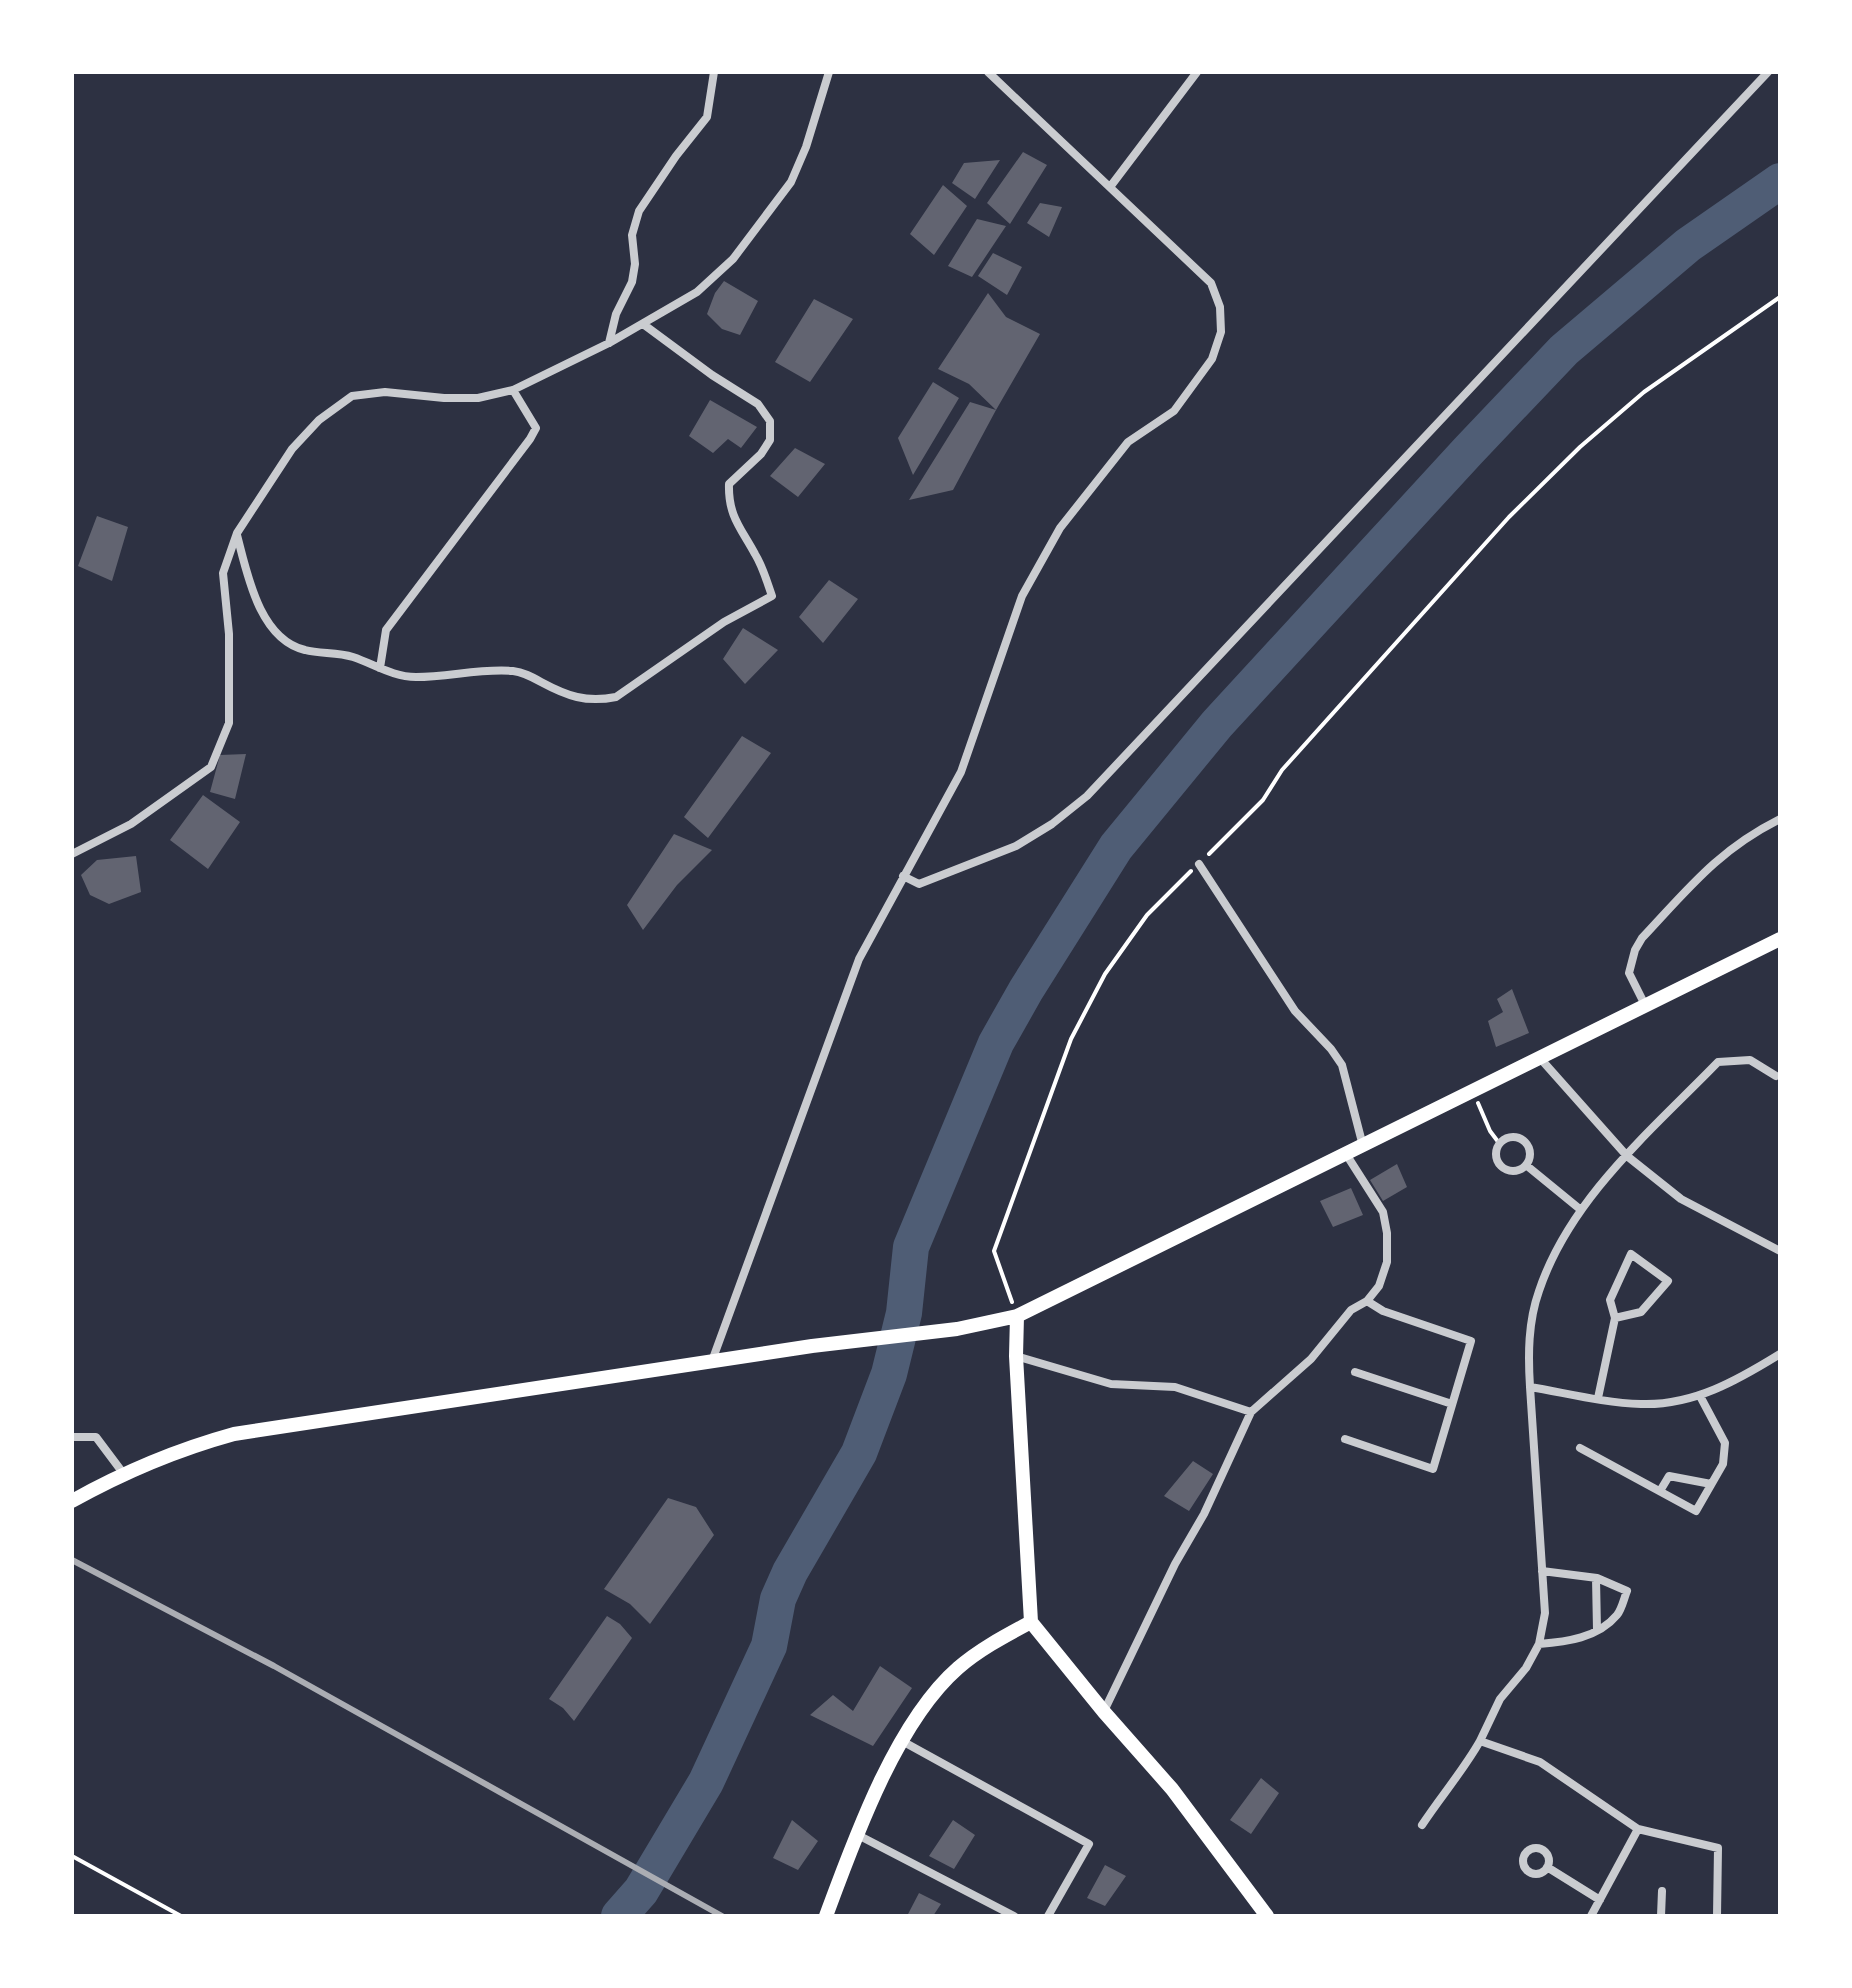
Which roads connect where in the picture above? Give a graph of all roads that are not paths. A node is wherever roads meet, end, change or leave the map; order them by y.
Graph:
1 (714, 72) edge
2 (829, 72) edge
3 (988, 72) edge
4 (1197, 72) edge
5 (1768, 72) edge
6 (1110, 187) junction
7 (643, 324) junction
8 (609, 343) junction
9 (513, 390) junction
10 (237, 533) junction
11 (380, 668) junction
12 (1780, 819) edge
13 (72, 854) edge
14 (1199, 864) road end
15 (903, 876) junction
16 (1780, 939) edge
17 (1645, 1005) junction
18 (1539, 1057) junction
19 (1776, 1076) dead end
20 (1363, 1146) junction
21 (1346, 1154) junction
22 (1627, 1156) junction
23 (1526, 1165) junction
24 (1581, 1210) junction
25 (1780, 1251) edge
26 (1367, 1301) junction
27 (1017, 1316) junction
28 (1615, 1318) junction
29 (1780, 1354) edge
30 (1016, 1356) junction
31 (712, 1361) junction
32 (1355, 1372) dead end
33 (1530, 1387) junction
34 (1700, 1396) junction
35 (1598, 1398) junction
36 (1452, 1404) junction
37 (1251, 1412) junction
38 (72, 1437) edge
39 (1345, 1439) dead end
40 (1580, 1448) dead end
41 (123, 1473) junction
42 (1711, 1484) junction
43 (1660, 1491) junction
44 (72, 1501) edge
45 (1542, 1571) junction
46 (1596, 1578) junction
47 (1031, 1622) junction
48 (1597, 1630) junction
49 (1539, 1644) junction
50 (1104, 1712) junction
51 (902, 1741) junction
52 (1480, 1741) junction
53 (1422, 1825) dead end
54 (1638, 1829) junction
55 (856, 1834) junction
56 (1547, 1867) dead end
57 (1662, 1891) dead end
58 (1600, 1900) junction
59 (826, 1916) edge
60 (1014, 1916) edge
61 (1048, 1916) edge
62 (1267, 1916) edge
63 (1591, 1916) edge
64 (1661, 1916) edge
65 (1717, 1916) edge

1 - 8 street
2 - 7 street
3 - 6 street
4 - 6 street
5 - 15 street
6 - 15 street
7 - 8 street
7 - 11 street
8 - 9 street
9 - 10 street
9 - 11 street
10 - 11 street
10 - 13 street
12 - 17 street
14 - 20 street
15 - 31 street
16 - 17 main road
17 - 18 main road
18 - 20 main road
18 - 22 street
19 - 22 street
20 - 21 main road
21 - 26 street
21 - 27 main road
22 - 24 street
22 - 25 street
23 - 23 street
23 - 24 street
24 - 33 street
26 - 36 street
26 - 37 street
27 - 30 main road
27 - 31 main road
28 - 28 street
28 - 35 street
29 - 34 street
30 - 37 street
30 - 47 main road
31 - 41 main road
32 - 36 street
33 - 35 street
33 - 45 street
34 - 35 street
34 - 42 street
36 - 39 street
37 - 50 street
38 - 41 street
40 - 43 street
41 - 44 main road
42 - 43 street
42 - 43 street
45 - 46 street
45 - 49 street
46 - 48 street
46 - 48 street
47 - 50 main road
47 - 51 main road
48 - 49 street
49 - 52 street
50 - 62 main road
51 - 55 main road
51 - 61 street
52 - 53 street
52 - 54 street
54 - 58 street
54 - 65 street
55 - 59 main road
55 - 60 street
56 - 58 street
57 - 64 street
58 - 63 street

